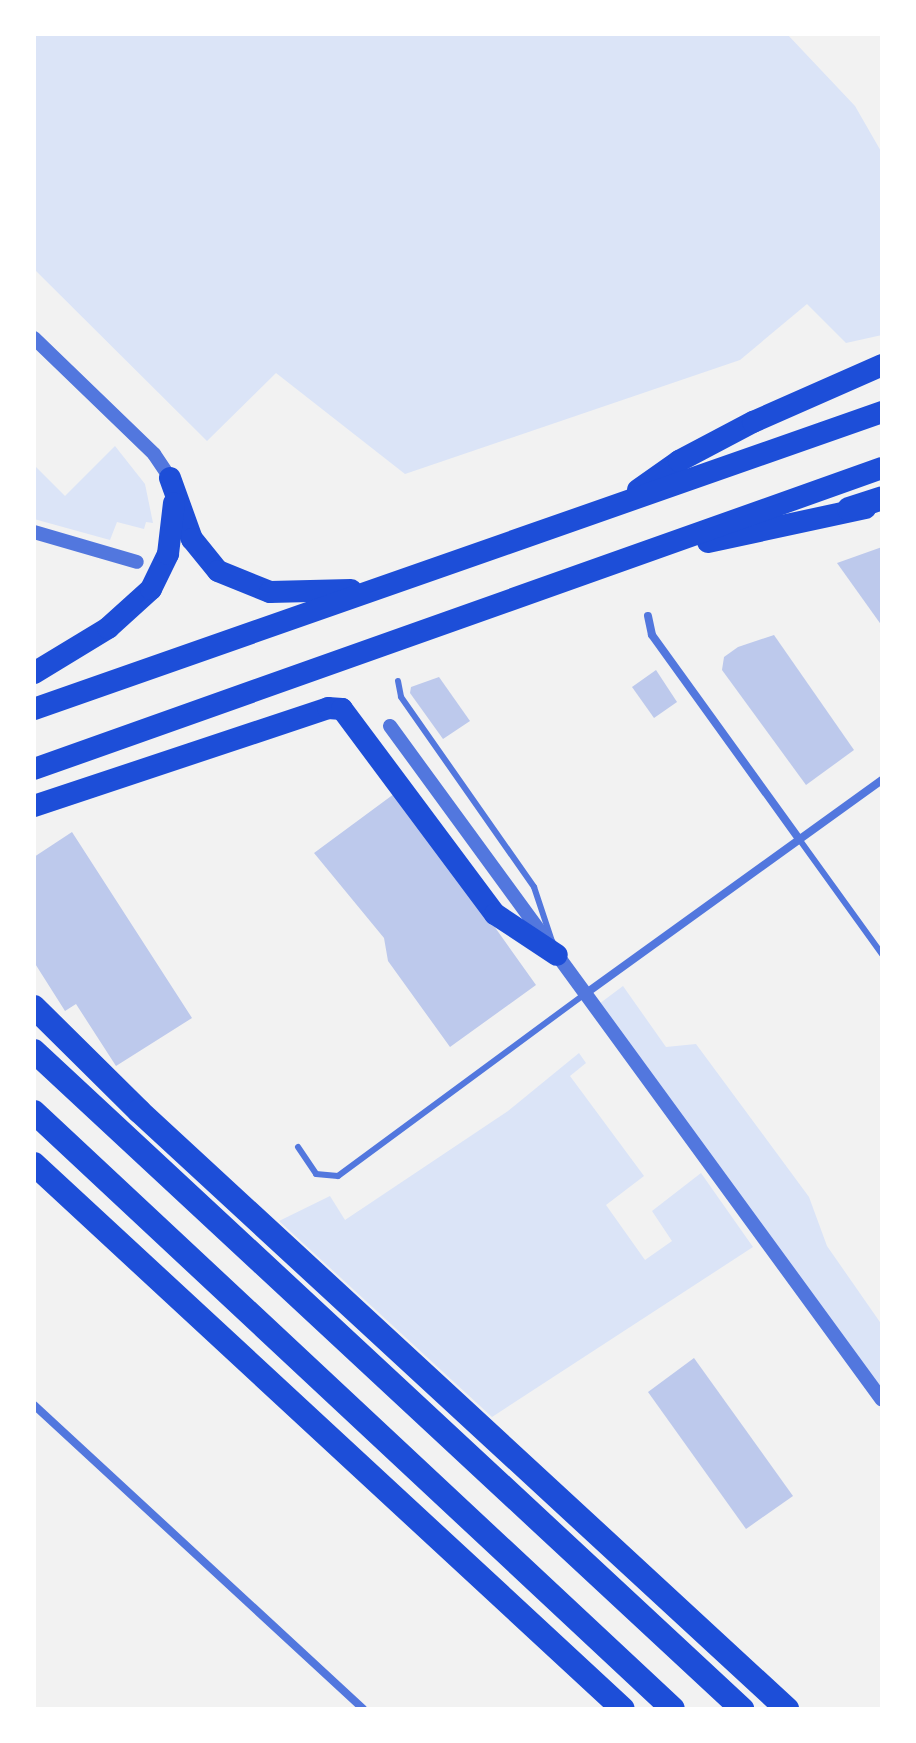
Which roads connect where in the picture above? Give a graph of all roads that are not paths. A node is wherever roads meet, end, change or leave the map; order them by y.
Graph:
1 (34, 338) edge
2 (882, 365) edge
3 (882, 412) edge
4 (882, 468) edge
5 (170, 478) junction
6 (882, 498) edge
7 (616, 506) junction
8 (882, 507) edge
9 (849, 509) junction
10 (34, 532) edge
11 (640, 555) junction
12 (137, 562) dead end
13 (372, 589) junction
14 (648, 616) dead end
15 (34, 673) edge
16 (398, 681) dead end
17 (34, 709) edge
18 (390, 726) dead end
19 (34, 769) edge
20 (882, 780) edge
21 (34, 806) edge
22 (799, 839) junction
23 (882, 954) edge
24 (557, 955) junction
25 (585, 994) junction
26 (34, 1007) edge
27 (34, 1051) edge
28 (34, 1112) edge
29 (298, 1147) dead end
30 (34, 1164) edge
31 (882, 1400) edge
32 (34, 1405) edge
33 (363, 1709) edge
34 (623, 1709) edge
35 (673, 1709) edge
36 (742, 1709) edge
37 (787, 1709) edge

1 - 5 street
2 - 7 highway
3 - 7 highway
4 - 11 highway
5 - 13 highway
5 - 15 highway
6 - 9 highway
7 - 13 highway
8 - 9 highway
9 - 11 highway
10 - 12 street
11 - 19 highway
13 - 17 highway
14 - 22 street
16 - 24 lane
18 - 24 street
20 - 22 street
21 - 24 highway
22 - 23 lane
22 - 25 street
24 - 25 street
25 - 29 lane
25 - 31 street
26 - 37 highway
27 - 36 highway
28 - 35 highway
30 - 34 highway
32 - 33 street

